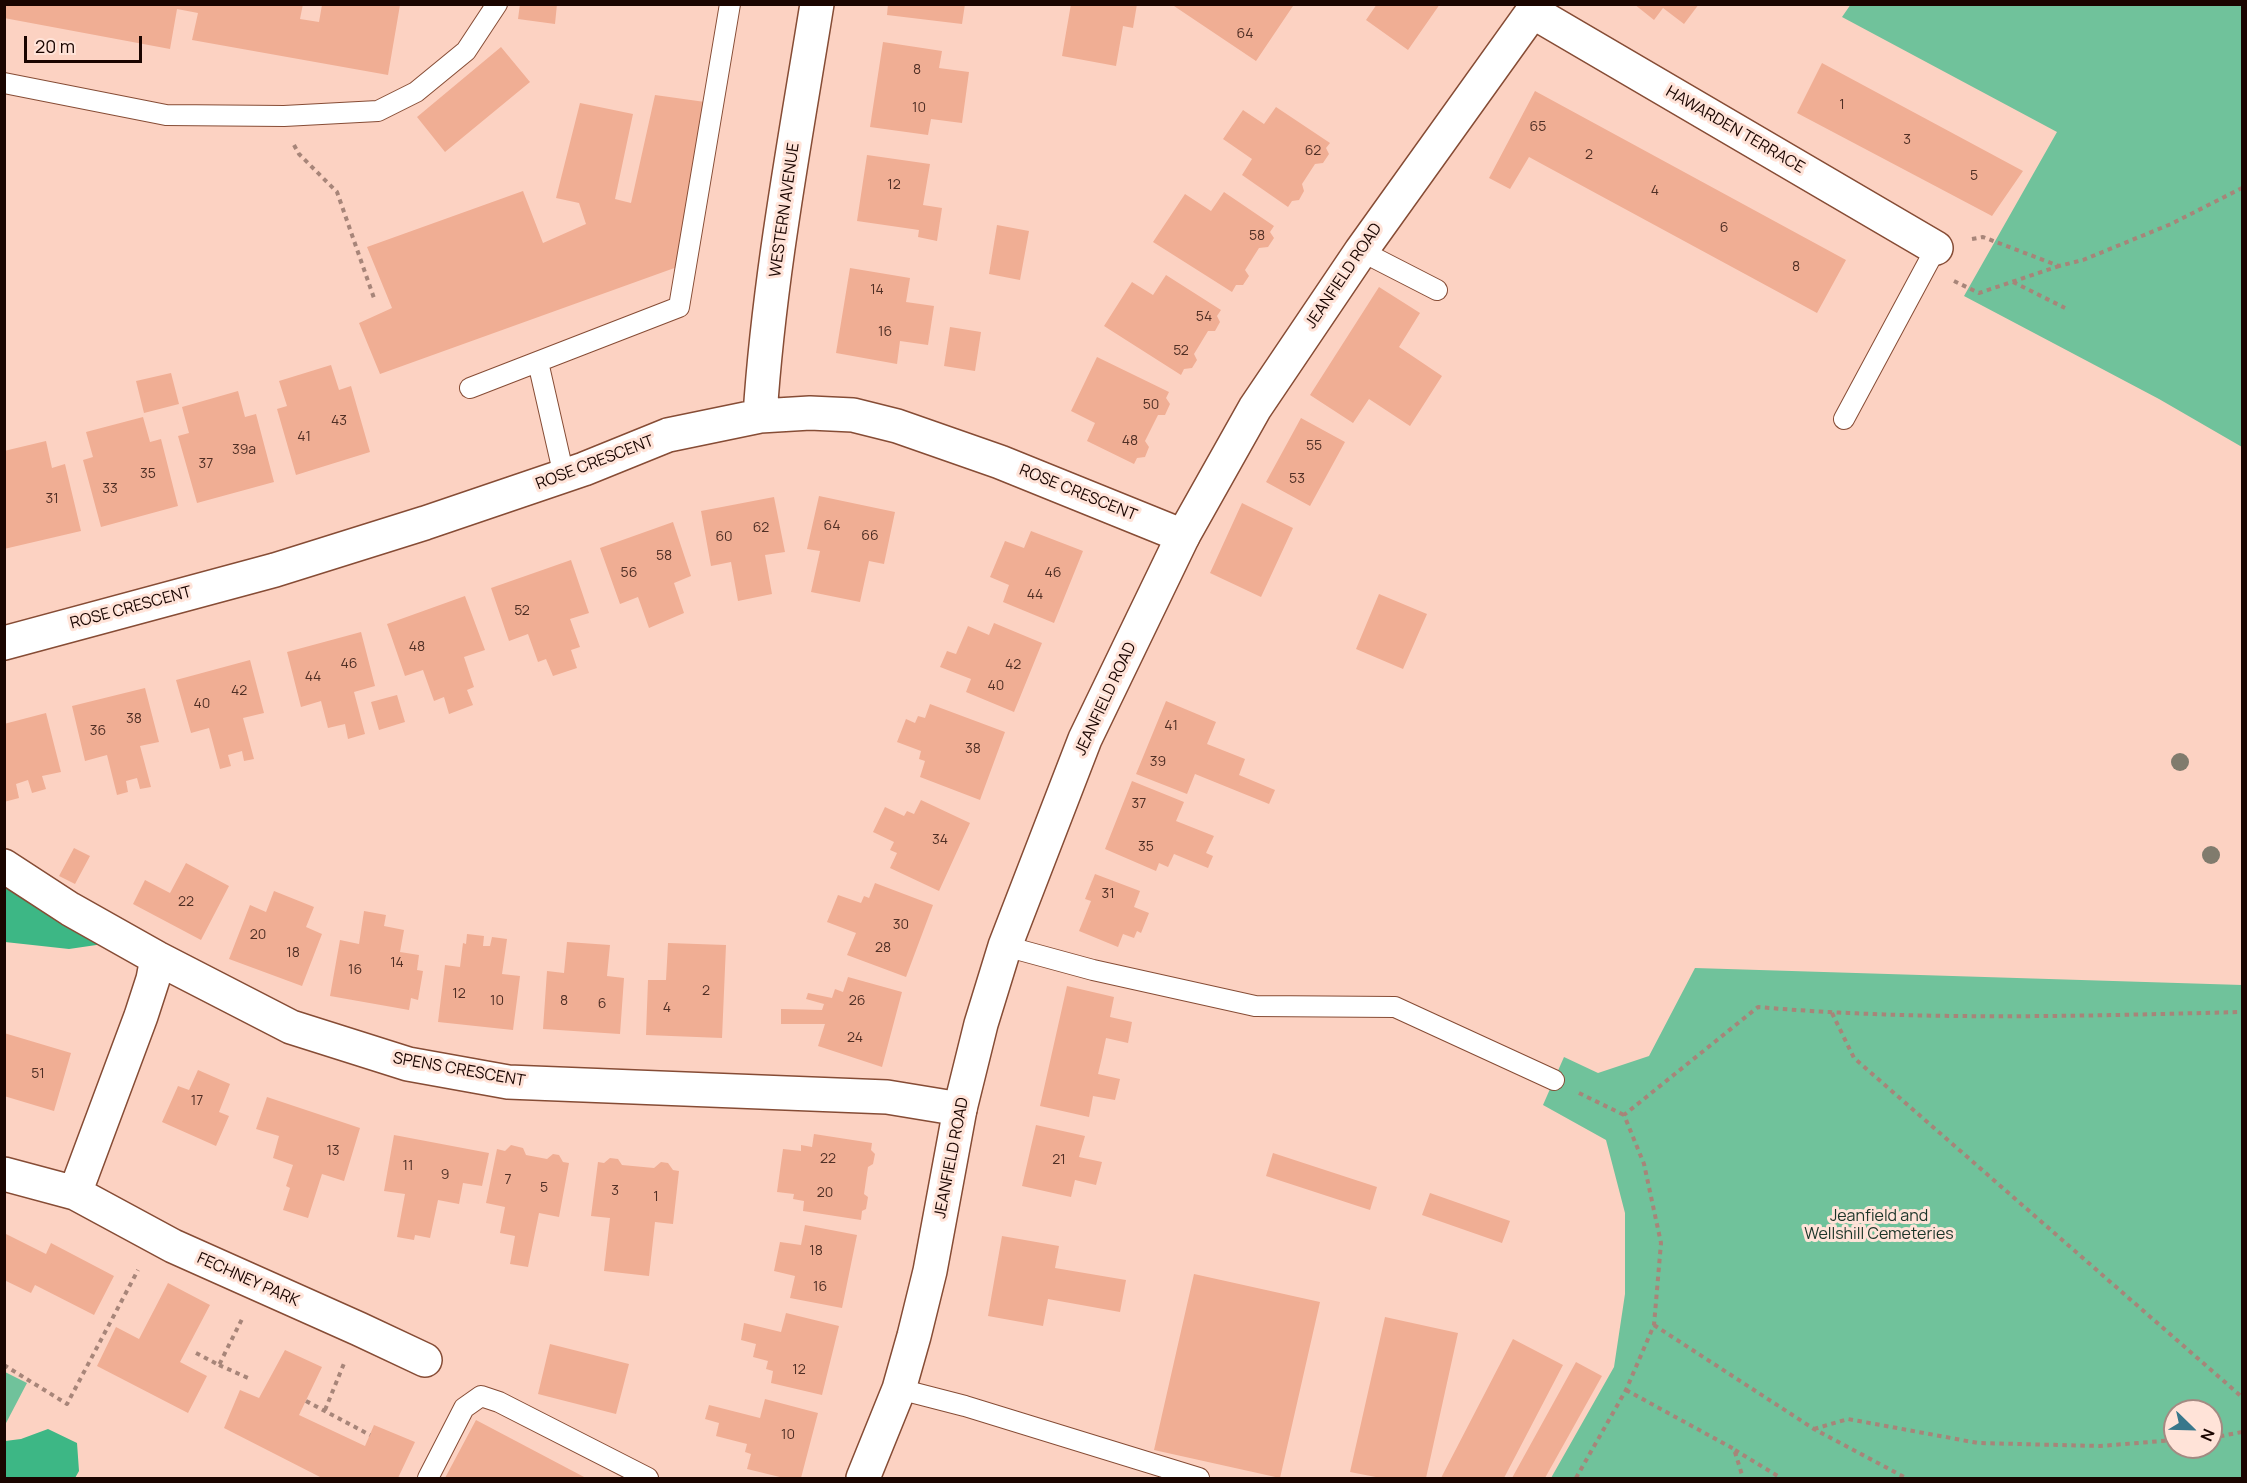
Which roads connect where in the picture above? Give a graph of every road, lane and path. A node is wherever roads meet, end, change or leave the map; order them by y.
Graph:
1 (497, 4) edge
2 (730, 4) edge
3 (817, 4) edge
4 (1536, 8) edge
5 (4, 83) edge
6 (284, 116) junction
7 (2242, 188) edge
8 (1360, 250) junction
9 (1931, 257) junction
10 (2059, 266) junction
11 (2012, 282) junction
12 (1437, 290) dead end
13 (375, 301) dead end
14 (2065, 308) dead end
15 (538, 362) junction
16 (470, 388) dead end
17 (760, 416) junction
18 (1844, 419) dead end
19 (564, 476) junction
20 (1183, 536) junction
21 (4, 643) edge
22 (4, 866) edge
23 (1005, 946) junction
24 (157, 958) junction
25 (2242, 1012) edge
26 (1832, 1013) junction
27 (1554, 1080) joint
28 (960, 1109) junction
29 (1624, 1116) junction
30 (4, 1174) edge
31 (75, 1193) junction
32 (155, 1237) junction
33 (259, 1286) junction
34 (1653, 1325) junction
35 (359, 1329) junction
36 (196, 1353) dead end
37 (425, 1360) dead end
38 (4, 1365) edge
39 (219, 1365) junction
40 (248, 1378) dead end
41 (899, 1389) junction
42 (1626, 1390) junction
43 (2242, 1397) edge
44 (306, 1401) dead end
45 (325, 1410) junction
46 (1814, 1429) junction
47 (2242, 1432) edge
48 (370, 1435) dead end
49 (2223, 1436) edge
50 (2163, 1441) edge
51 (1734, 1449) junction
52 (428, 1479) edge
53 (648, 1479) edge
54 (863, 1479) edge
55 (1199, 1479) edge
56 (1576, 1479) edge
57 (1743, 1479) edge
58 (1781, 1479) edge
59 (1906, 1479) edge

1 - 6 lane
2 - 15 lane
3 - 17 street, WESTERN AVENUE
4 - 8 street, JEANFIELD ROAD
4 - 9 street, HAWARDEN TERRACE
5 - 6 lane
6 - 13 path
7 - 10 path
8 - 12 lane
8 - 20 street, JEANFIELD ROAD
9 - 10 path
9 - 11 path
9 - 18 lane
10 - 11 path
11 - 14 path
15 - 16 lane
15 - 19 lane
17 - 19 street, ROSE CRESCENT
17 - 20 street, ROSE CRESCENT
19 - 21 street, ROSE CRESCENT
20 - 23 street, JEANFIELD ROAD
22 - 24 street, SPENS CRESCENT
23 - 27 lane
23 - 28 street, JEANFIELD ROAD
24 - 28 street, SPENS CRESCENT
24 - 31 street
25 - 26 path
26 - 29 path
26 - 43 path
27 - 29 path
28 - 41 street, JEANFIELD ROAD
29 - 34 path
30 - 31 street, FECHNEY PARK
31 - 32 street, FECHNEY PARK
32 - 33 street, FECHNEY PARK
32 - 38 path
33 - 35 street, FECHNEY PARK
33 - 39 path
34 - 42 path
34 - 46 path
35 - 37 street, FECHNEY PARK
35 - 45 path
36 - 39 path
39 - 40 path
41 - 54 street, JEANFIELD ROAD
41 - 55 lane
42 - 51 path
42 - 56 path
44 - 45 path
45 - 48 path
46 - 50 path
46 - 59 path
47 - 49 path
51 - 57 path
51 - 58 path
52 - 53 lane

